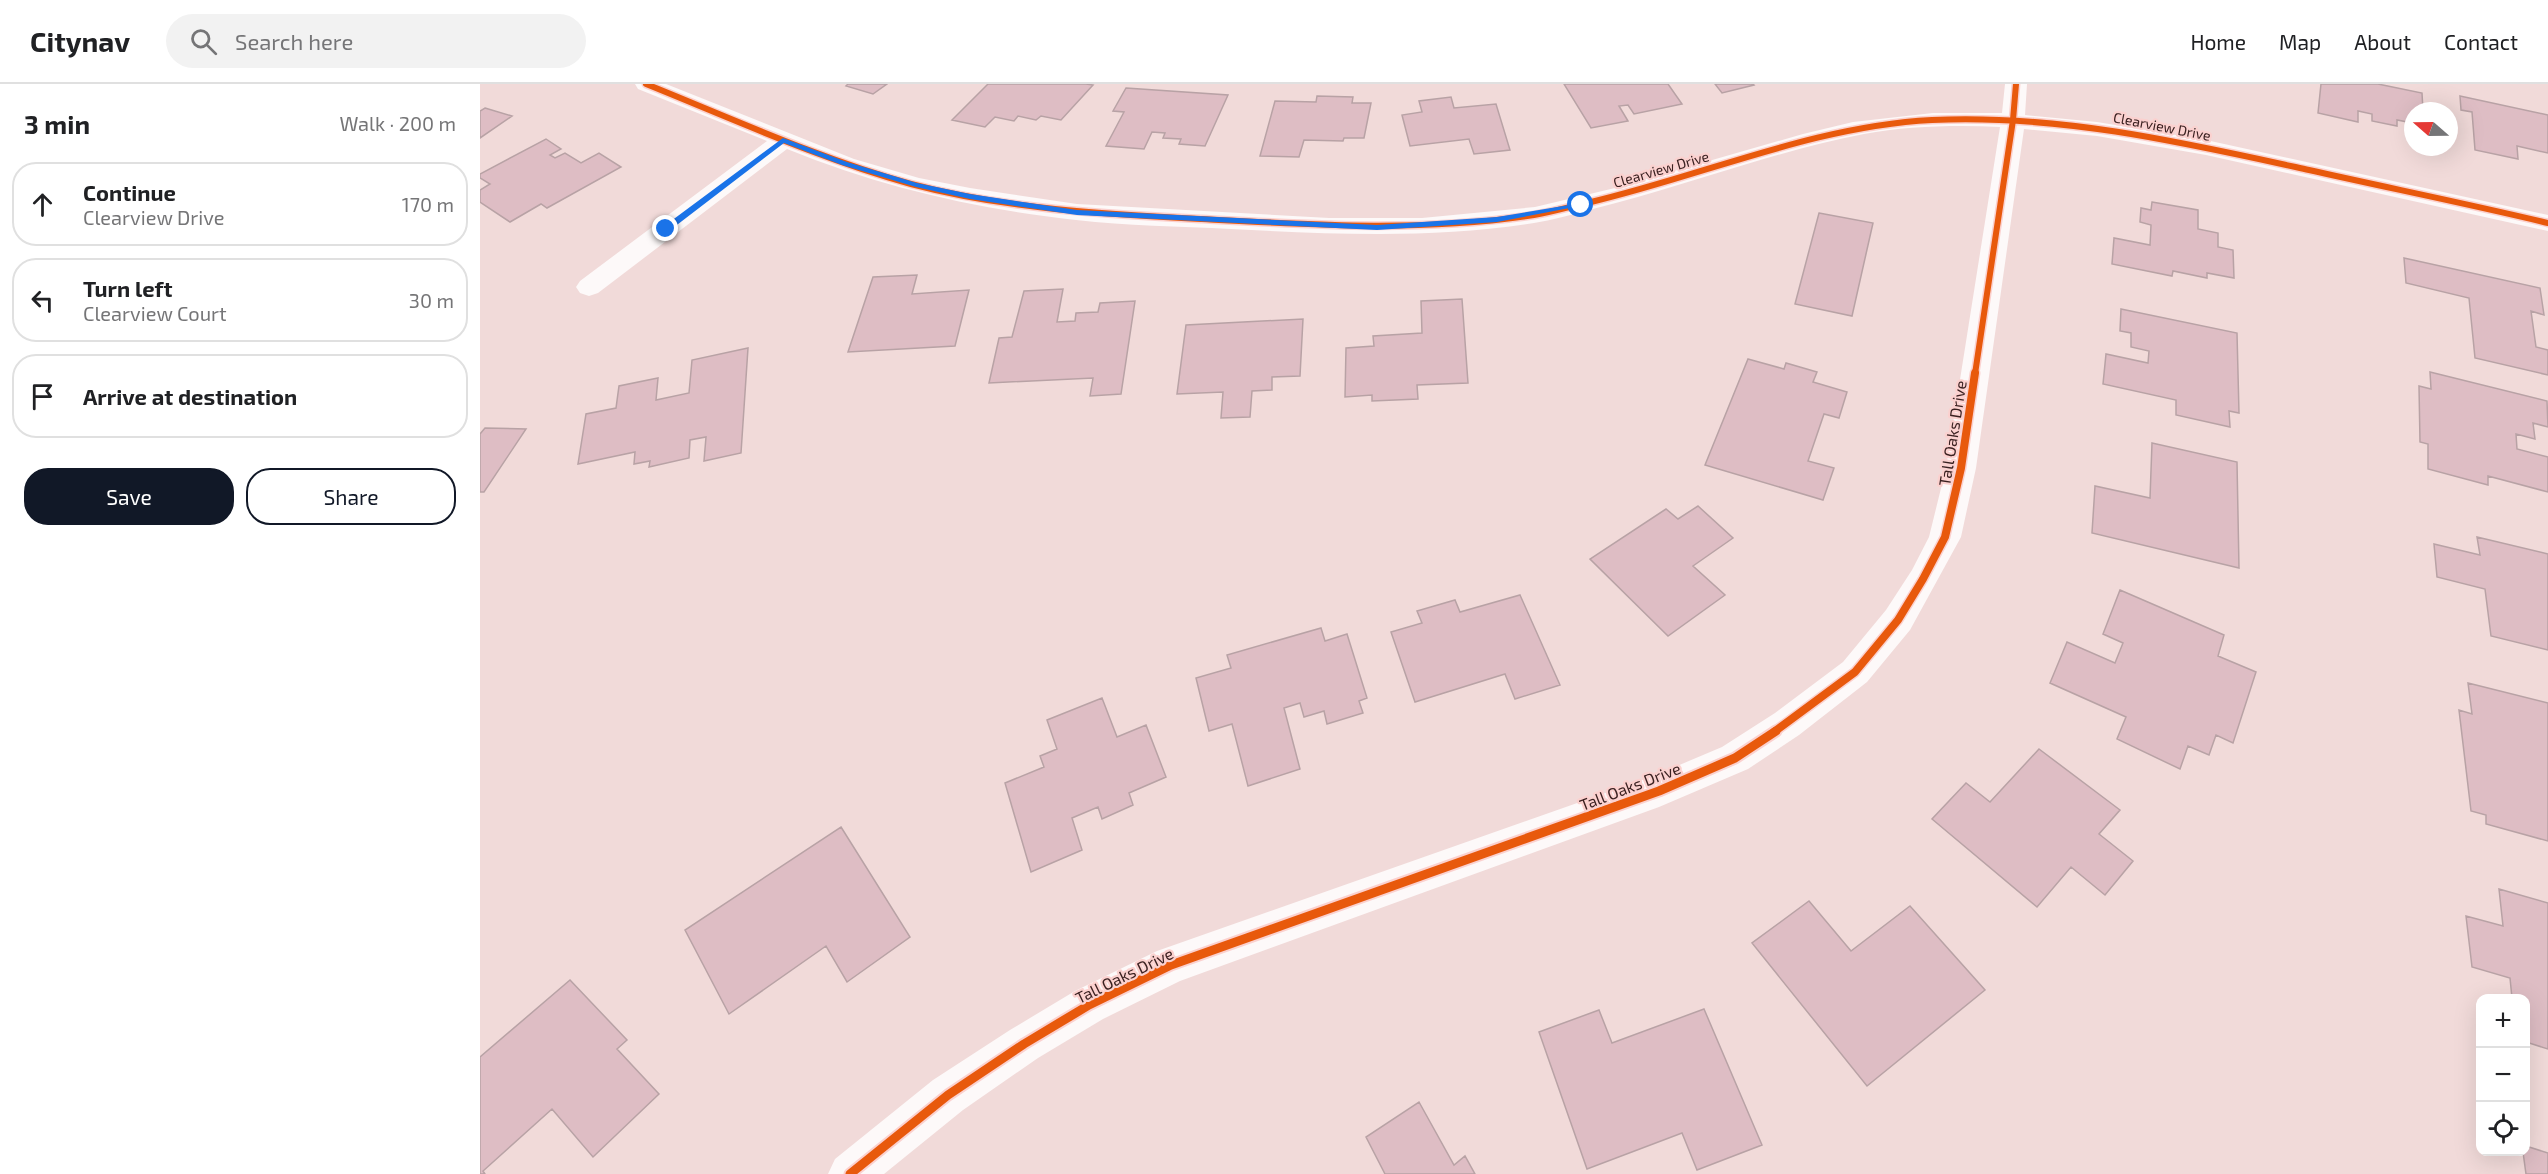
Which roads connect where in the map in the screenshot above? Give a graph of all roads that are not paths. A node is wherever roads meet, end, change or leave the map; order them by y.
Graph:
1 (646, 84) edge
2 (2016, 84) edge
3 (2013, 120) junction
4 (783, 141) junction
5 (2548, 223) edge
6 (589, 287) dead end
7 (850, 1174) edge

1 - 4 street, Clearview Drive
2 - 3 street, Tall Oaks Drive
3 - 4 street, Clearview Drive
3 - 5 street, Clearview Drive
3 - 7 street, Tall Oaks Drive
4 - 6 street

